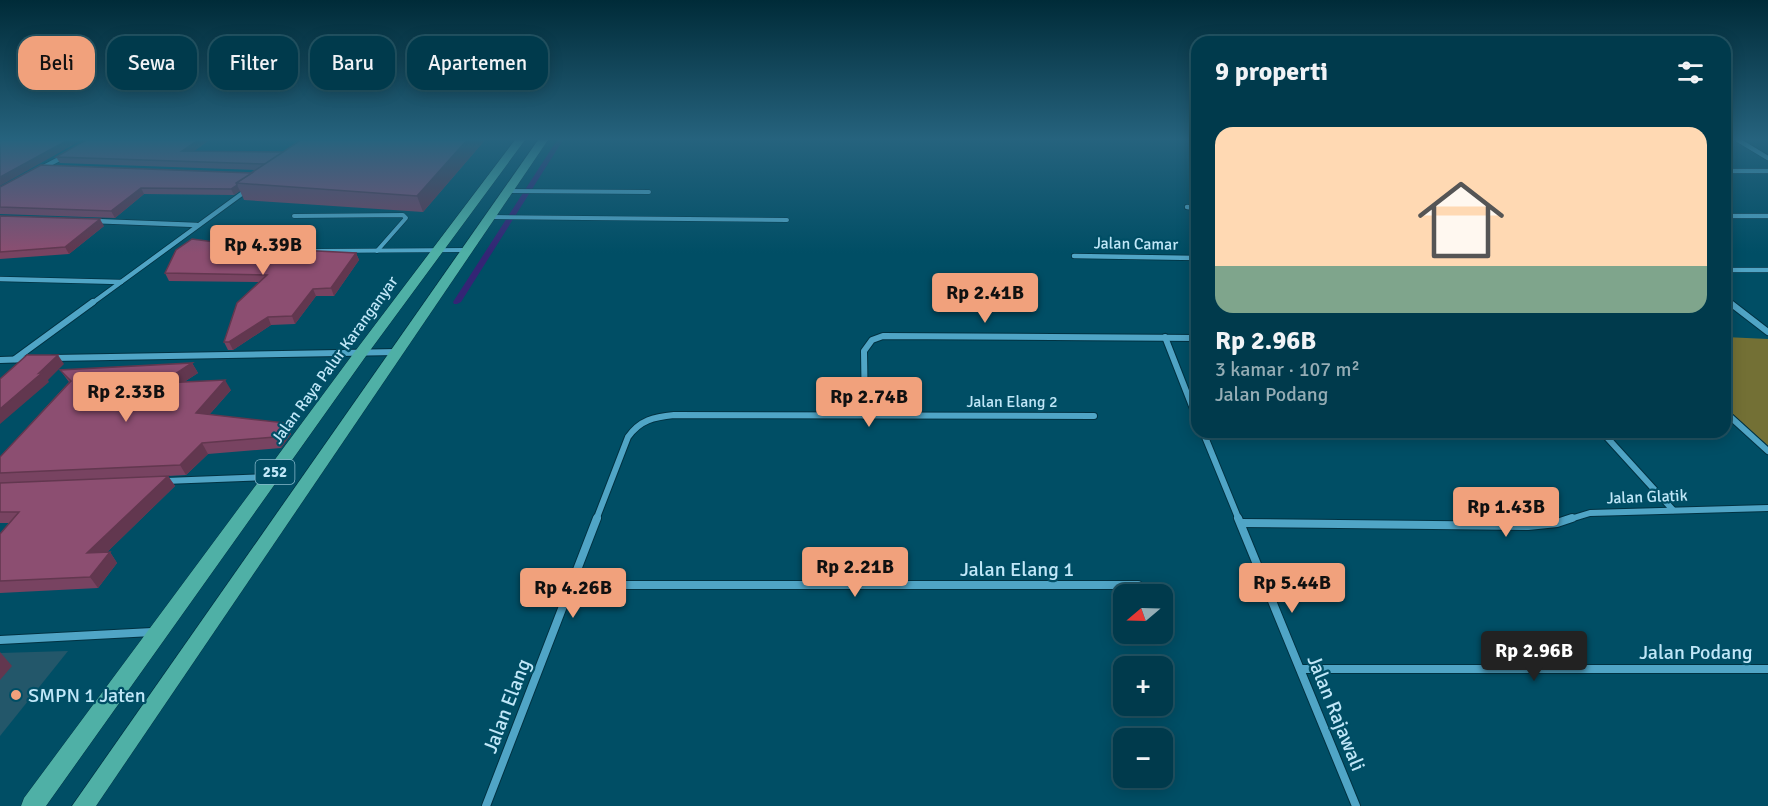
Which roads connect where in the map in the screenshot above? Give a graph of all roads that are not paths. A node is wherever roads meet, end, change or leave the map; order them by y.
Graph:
1 (493, 178) edge
2 (522, 178) edge
3 (251, 187) edge
4 (515, 191) junction
5 (649, 192) dead end
6 (1187, 207) dead end
7 (1191, 207) edge
8 (294, 216) dead end
9 (1731, 216) edge
10 (1768, 216) edge
11 (500, 217) junction
12 (787, 220) dead end
13 (81, 221) edge
14 (198, 225) junction
15 (469, 250) junction
16 (308, 251) edge
17 (377, 251) junction
18 (439, 251) junction
19 (1074, 256) dead end
20 (1191, 258) edge
21 (1731, 270) edge
22 (1768, 270) edge
23 (0, 279) edge
24 (121, 282) junction
25 (1731, 304) edge
26 (1768, 332) edge
27 (1165, 337) junction
28 (1191, 338) edge
29 (397, 352) junction
30 (361, 353) junction
31 (50, 358) edge
32 (14, 359) junction
33 (38, 359) edge
34 (0, 360) edge
35 (1191, 404) edge
36 (865, 416) junction
37 (1094, 416) dead end
38 (1731, 417) edge
39 (643, 420) joint
40 (1206, 438) edge
41 (1607, 438) edge
42 (1768, 451) edge
43 (271, 477) junction
44 (156, 482) edge
45 (1768, 508) edge
46 (1673, 510) junction
47 (1241, 523) junction
48 (572, 585) junction
49 (1113, 585) edge
50 (159, 632) junction
51 (0, 640) edge
52 (1301, 669) junction
53 (1768, 669) edge
54 (32, 806) edge
55 (83, 806) edge
56 (486, 806) edge
57 (1356, 806) edge

1 - 18 main road, Jalan Raya Palur Karanganyar / 252
2 - 4 main road, 252
3 - 14 street
4 - 5 lane
4 - 11 main road, 252
6 - 7 street
8 - 17 lane
9 - 10 street
11 - 12 lane
11 - 15 main road, 252
13 - 14 street
14 - 24 street
15 - 18 lane
15 - 29 main road, 252
16 - 17 lane
17 - 18 lane
18 - 30 main road, Jalan Raya Palur Karanganyar / 252
19 - 20 street, Jalan Camar
21 - 22 street
23 - 24 street
24 - 32 street
25 - 26 street
27 - 28 street
27 - 35 street
27 - 36 street
29 - 30 street
29 - 55 main road, 252
30 - 31 street
30 - 43 main road, Jalan Raya Palur Karanganyar / 252
32 - 33 street
32 - 34 street
36 - 37 street, Jalan Elang 2
36 - 39 street, Jalan Elang 2
38 - 42 street
39 - 48 street, Jalan Elang
40 - 47 street, Jalan Rajawali
41 - 46 street
43 - 44 street
43 - 50 main road, Jalan Raya Palur Karanganyar / 252
45 - 46 street, Jalan Glatik
46 - 47 street, Jalan Glatik
47 - 52 street, Jalan Rajawali
48 - 49 street, Jalan Elang 1
48 - 56 street, Jalan Elang
50 - 51 street
50 - 54 main road, Jalan Raya Palur Karanganyar / 252
52 - 53 street, Jalan Podang
52 - 57 street, Jalan Rajawali

